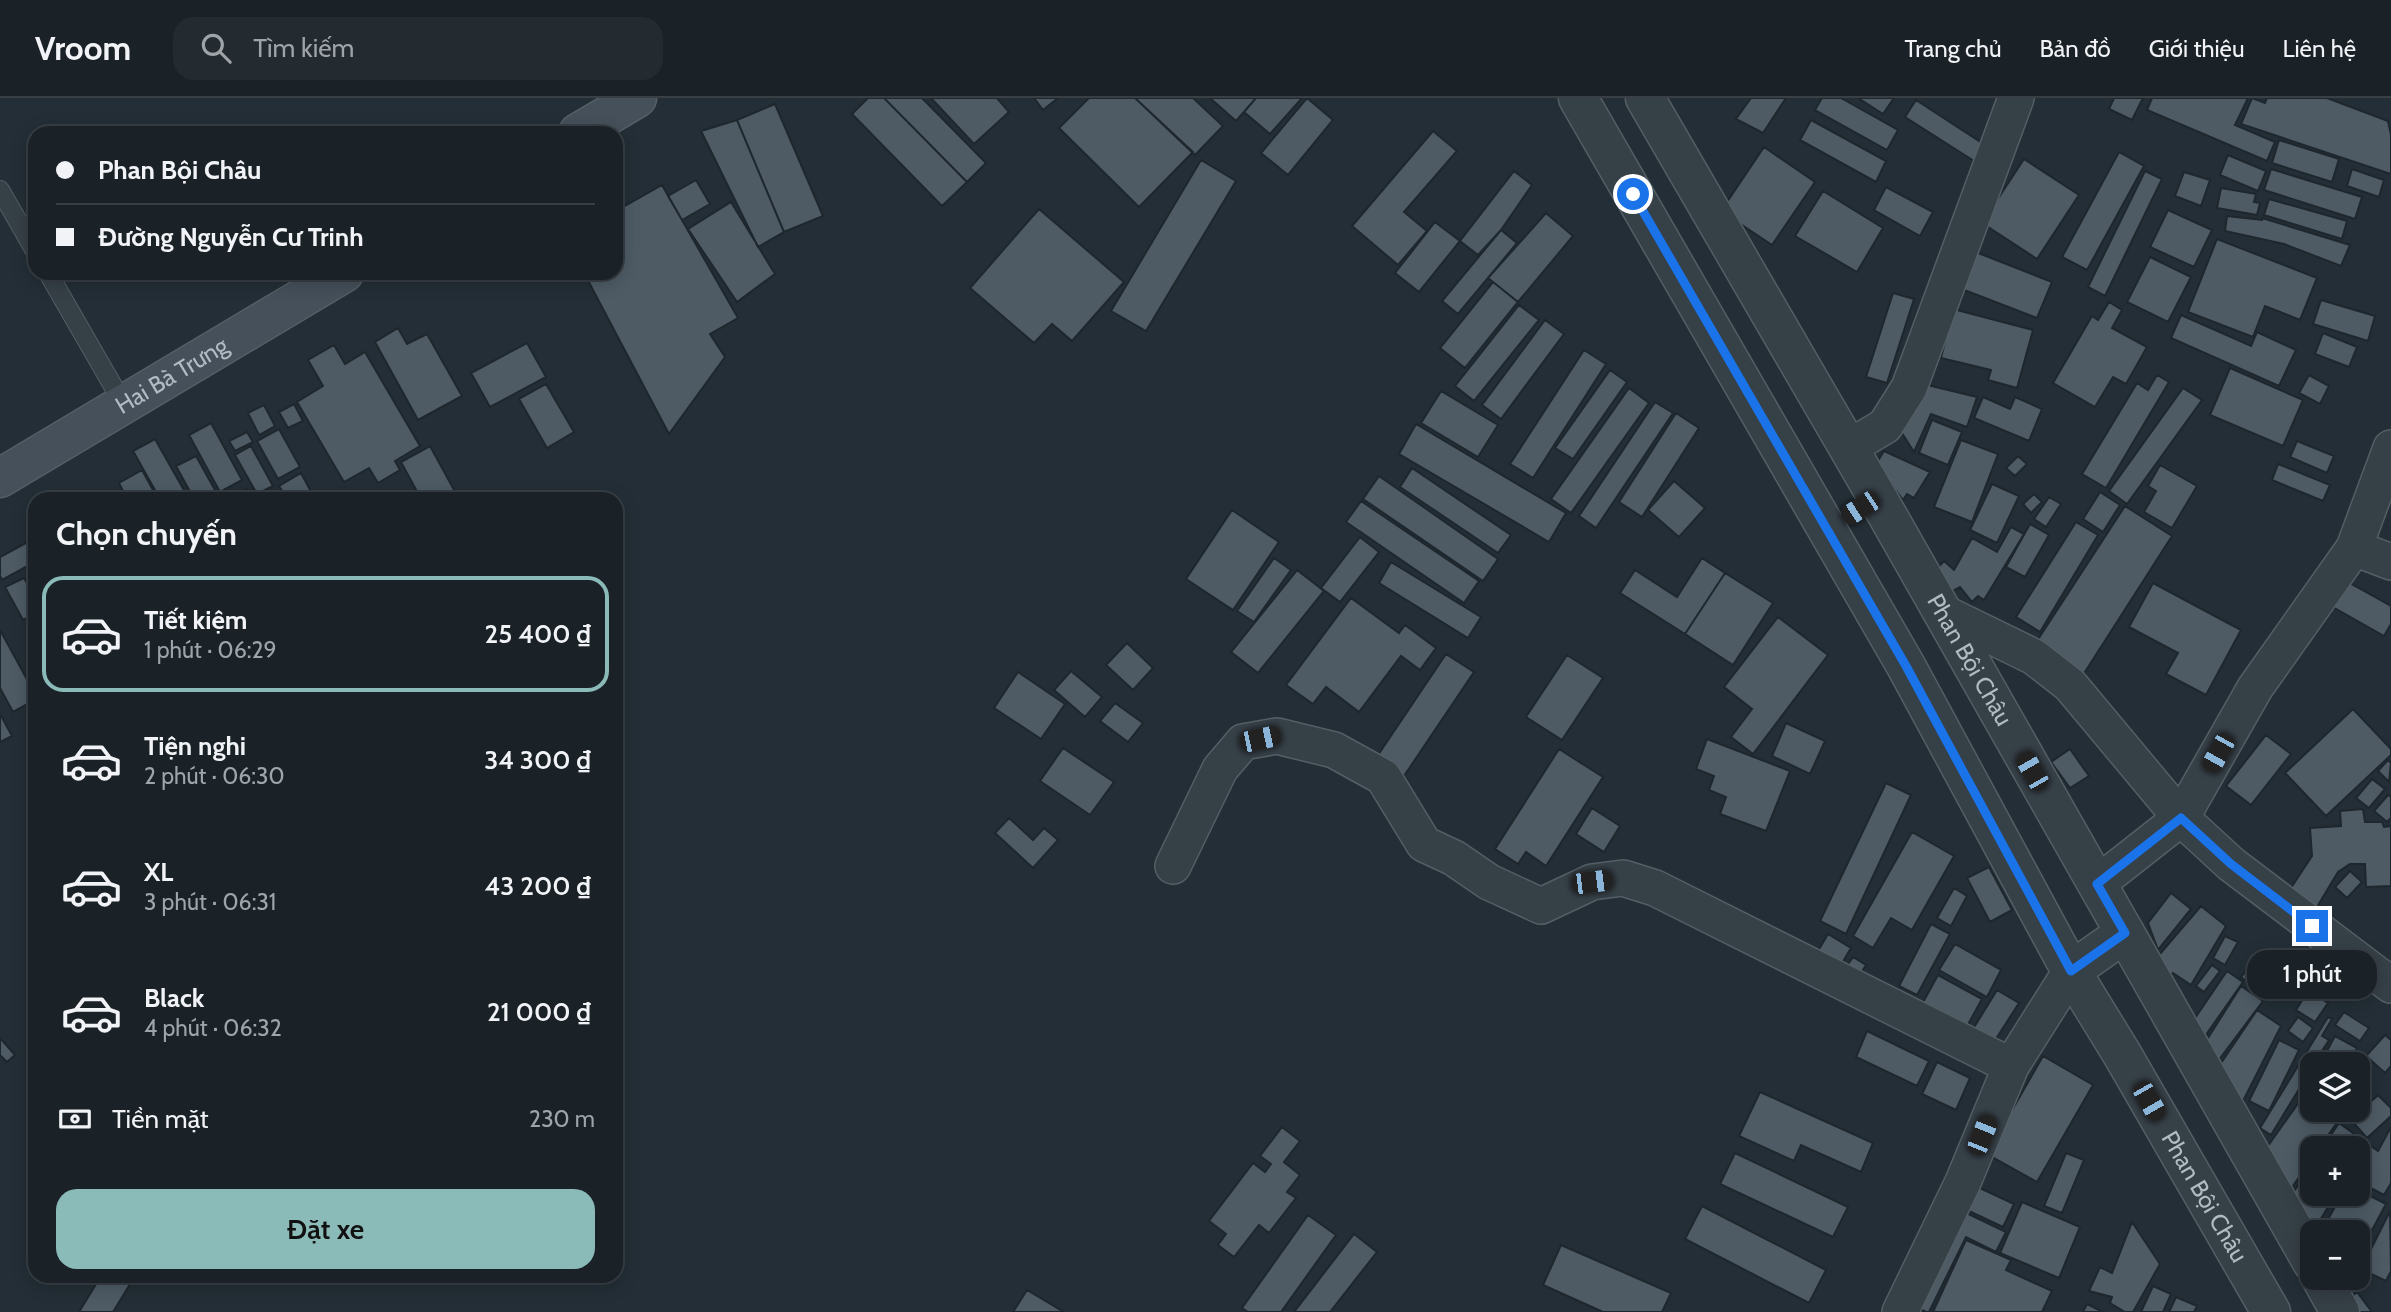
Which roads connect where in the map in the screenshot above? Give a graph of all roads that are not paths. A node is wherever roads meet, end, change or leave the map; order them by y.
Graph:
1 (637, 98) edge
2 (1578, 98) edge
3 (1645, 98) edge
4 (2016, 98) edge
5 (591, 126) edge
6 (0, 190) edge
7 (28, 239) edge
8 (52, 280) edge
9 (332, 280) edge
10 (124, 405) junction
11 (1848, 448) junction
12 (2391, 448) edge
13 (0, 478) edge
14 (1877, 497) junction
15 (1827, 529) junction
16 (2354, 548) junction
17 (2391, 562) edge
18 (1942, 612) junction
19 (2181, 818) junction
20 (1172, 866) dead end
21 (2097, 884) junction
22 (2125, 933) junction
23 (2071, 971) junction
24 (2391, 985) edge
25 (2011, 1066) junction
26 (2300, 1241) edge
27 (2328, 1290) edge
28 (1900, 1312) edge
29 (2271, 1312) edge
30 (2340, 1312) edge

1 - 5 main road
2 - 15 street, Phan Bội Châu
3 - 11 street, Phan Bội Châu
4 - 11 street
6 - 7 lane
8 - 10 lane
9 - 10 main road, Hai Bà Trưng
10 - 13 main road, Hai Bà Trưng
11 - 14 street, Phan Bội Châu
12 - 16 street
14 - 15 street
14 - 18 street, Phan Bội Châu
15 - 23 street, Phan Bội Châu
16 - 17 street
16 - 19 street
18 - 19 street
18 - 21 street, Phan Bội Châu
19 - 21 street
19 - 24 street
20 - 25 street
21 - 22 street, Phan Bội Châu
22 - 23 street
22 - 26 street, Phan Bội Châu
23 - 25 street
23 - 29 street, Phan Bội Châu
25 - 28 street
27 - 30 street

